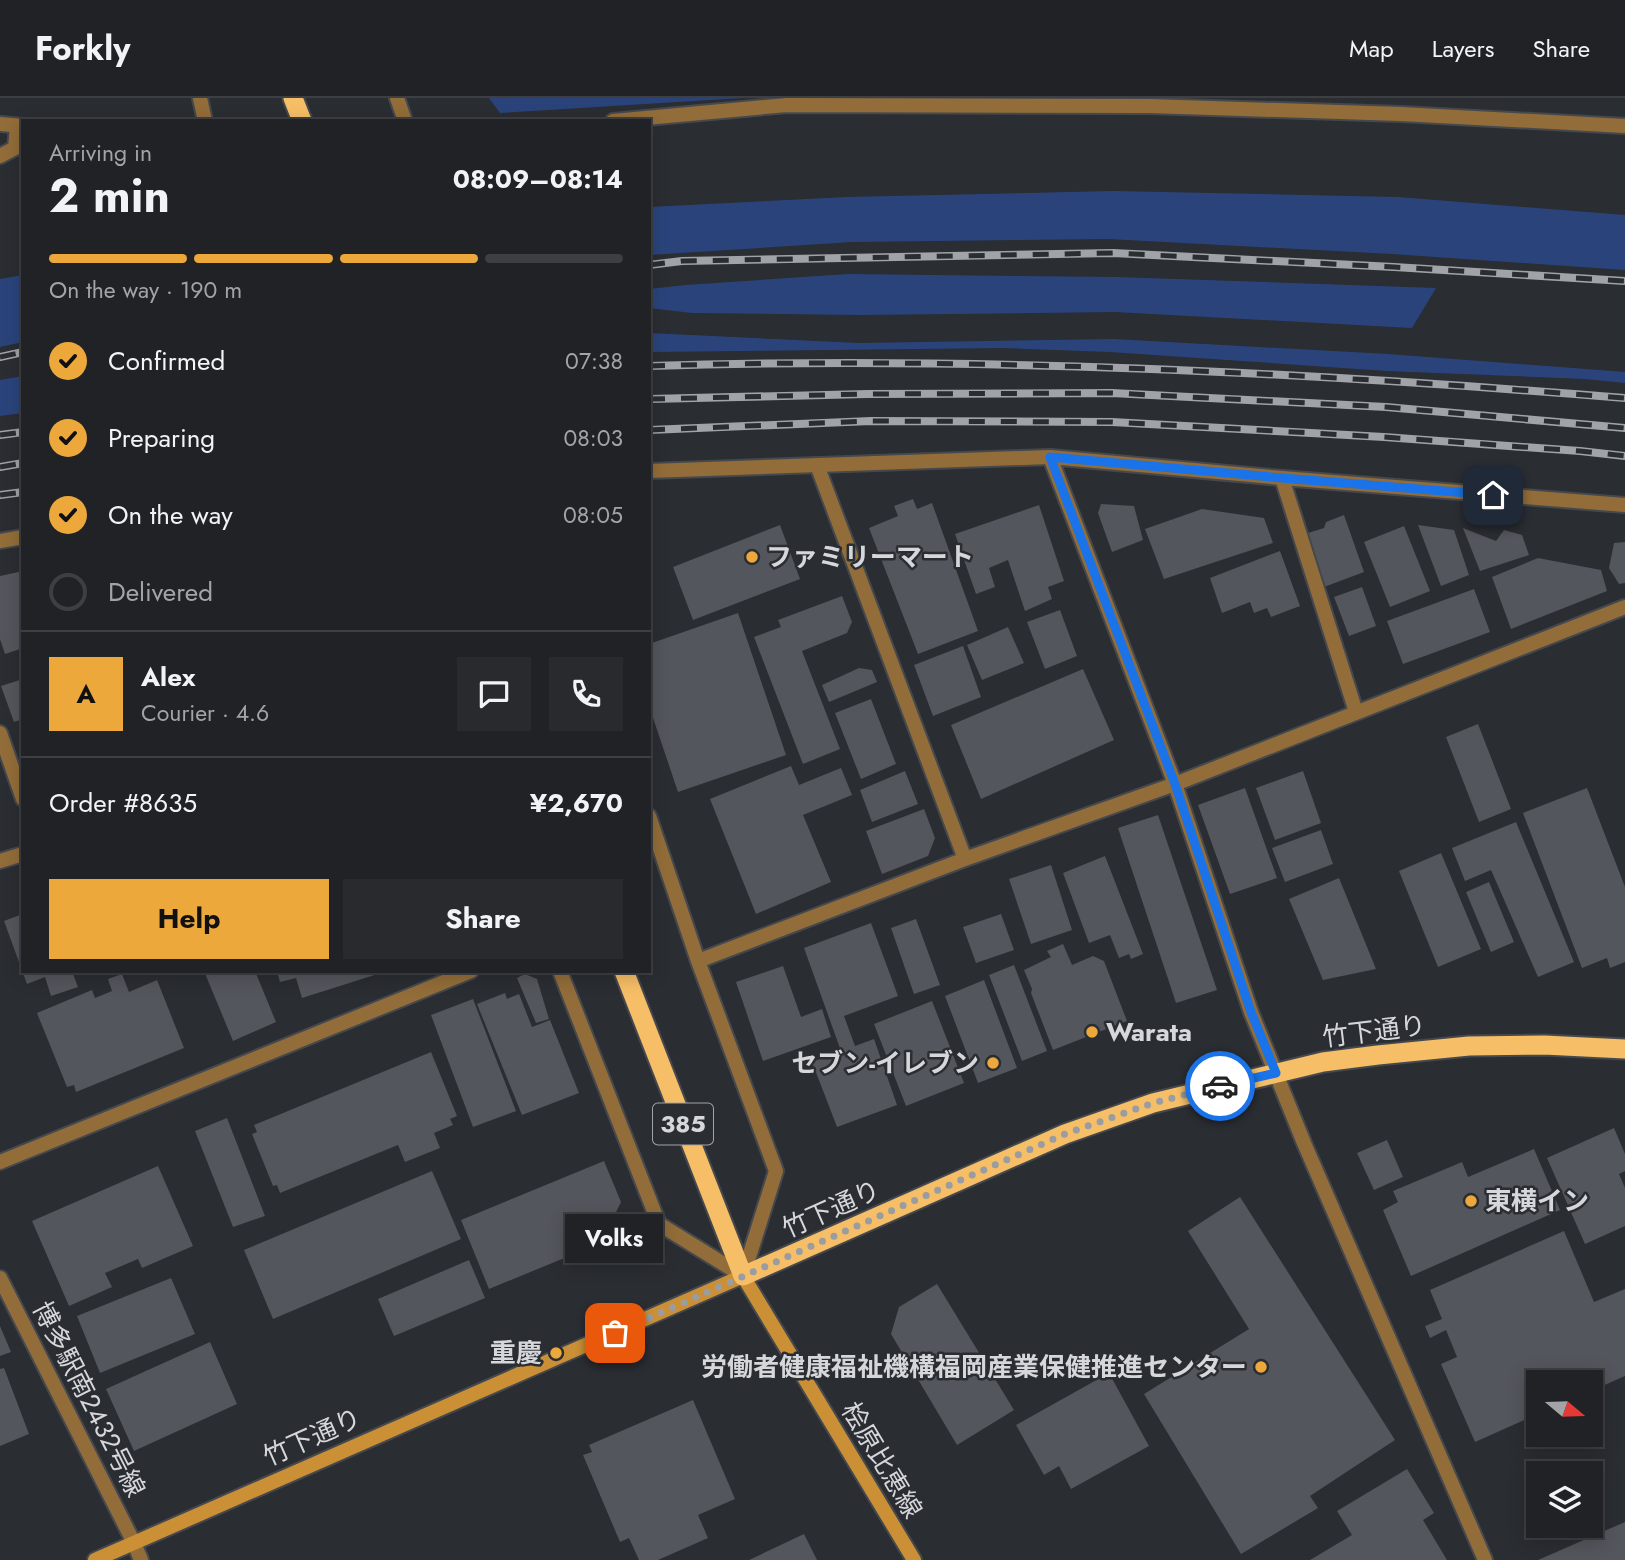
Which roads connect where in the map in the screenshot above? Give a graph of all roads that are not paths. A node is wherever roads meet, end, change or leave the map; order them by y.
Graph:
1 (200, 98) edge
2 (293, 98) edge
3 (397, 98) edge
4 (205, 119) edge
5 (301, 119) edge
6 (404, 119) edge
7 (635, 119) edge
8 (0, 124) edge
9 (20, 126) edge
10 (1625, 126) edge
11 (0, 156) edge
12 (1050, 457) junction
13 (817, 465) junction
14 (651, 471) edge
15 (1282, 478) junction
16 (1625, 505) edge
17 (21, 537) edge
18 (0, 541) edge
19 (1625, 607) edge
20 (1356, 712) junction
21 (0, 733) edge
22 (1175, 784) junction
23 (21, 793) edge
24 (651, 822) edge
25 (21, 855) edge
26 (965, 859) junction
27 (0, 861) edge
28 (698, 961) junction
29 (466, 973) edge
30 (561, 973) edge
31 (625, 973) edge
32 (1625, 1049) edge
33 (1276, 1073) junction
34 (0, 1162) edge
35 (743, 1276) junction
36 (0, 1278) edge
37 (134, 1543) junction
38 (95, 1560) edge
39 (141, 1560) edge
40 (914, 1560) edge
41 (1485, 1560) edge

1 - 4 street
2 - 5 highway
3 - 6 street
7 - 10 street
8 - 9 street
9 - 11 street
12 - 13 street
12 - 15 street
12 - 22 street
13 - 14 street
13 - 26 street
15 - 16 street
15 - 20 street
17 - 18 street
19 - 20 street
20 - 22 street
21 - 23 street
22 - 26 street
22 - 33 street
24 - 28 street
25 - 27 street
26 - 28 street
28 - 35 street
29 - 34 street
30 - 35 street
31 - 35 highway, 385
32 - 33 highway, 竹下通り
33 - 35 highway, 竹下通り
33 - 41 street
35 - 37 main road, 竹下通り
35 - 40 main road, 桧原比恵線
36 - 37 street, 博多駅南2432号線
37 - 38 main road, 竹下通り
37 - 39 street, 博多駅南2432号線

